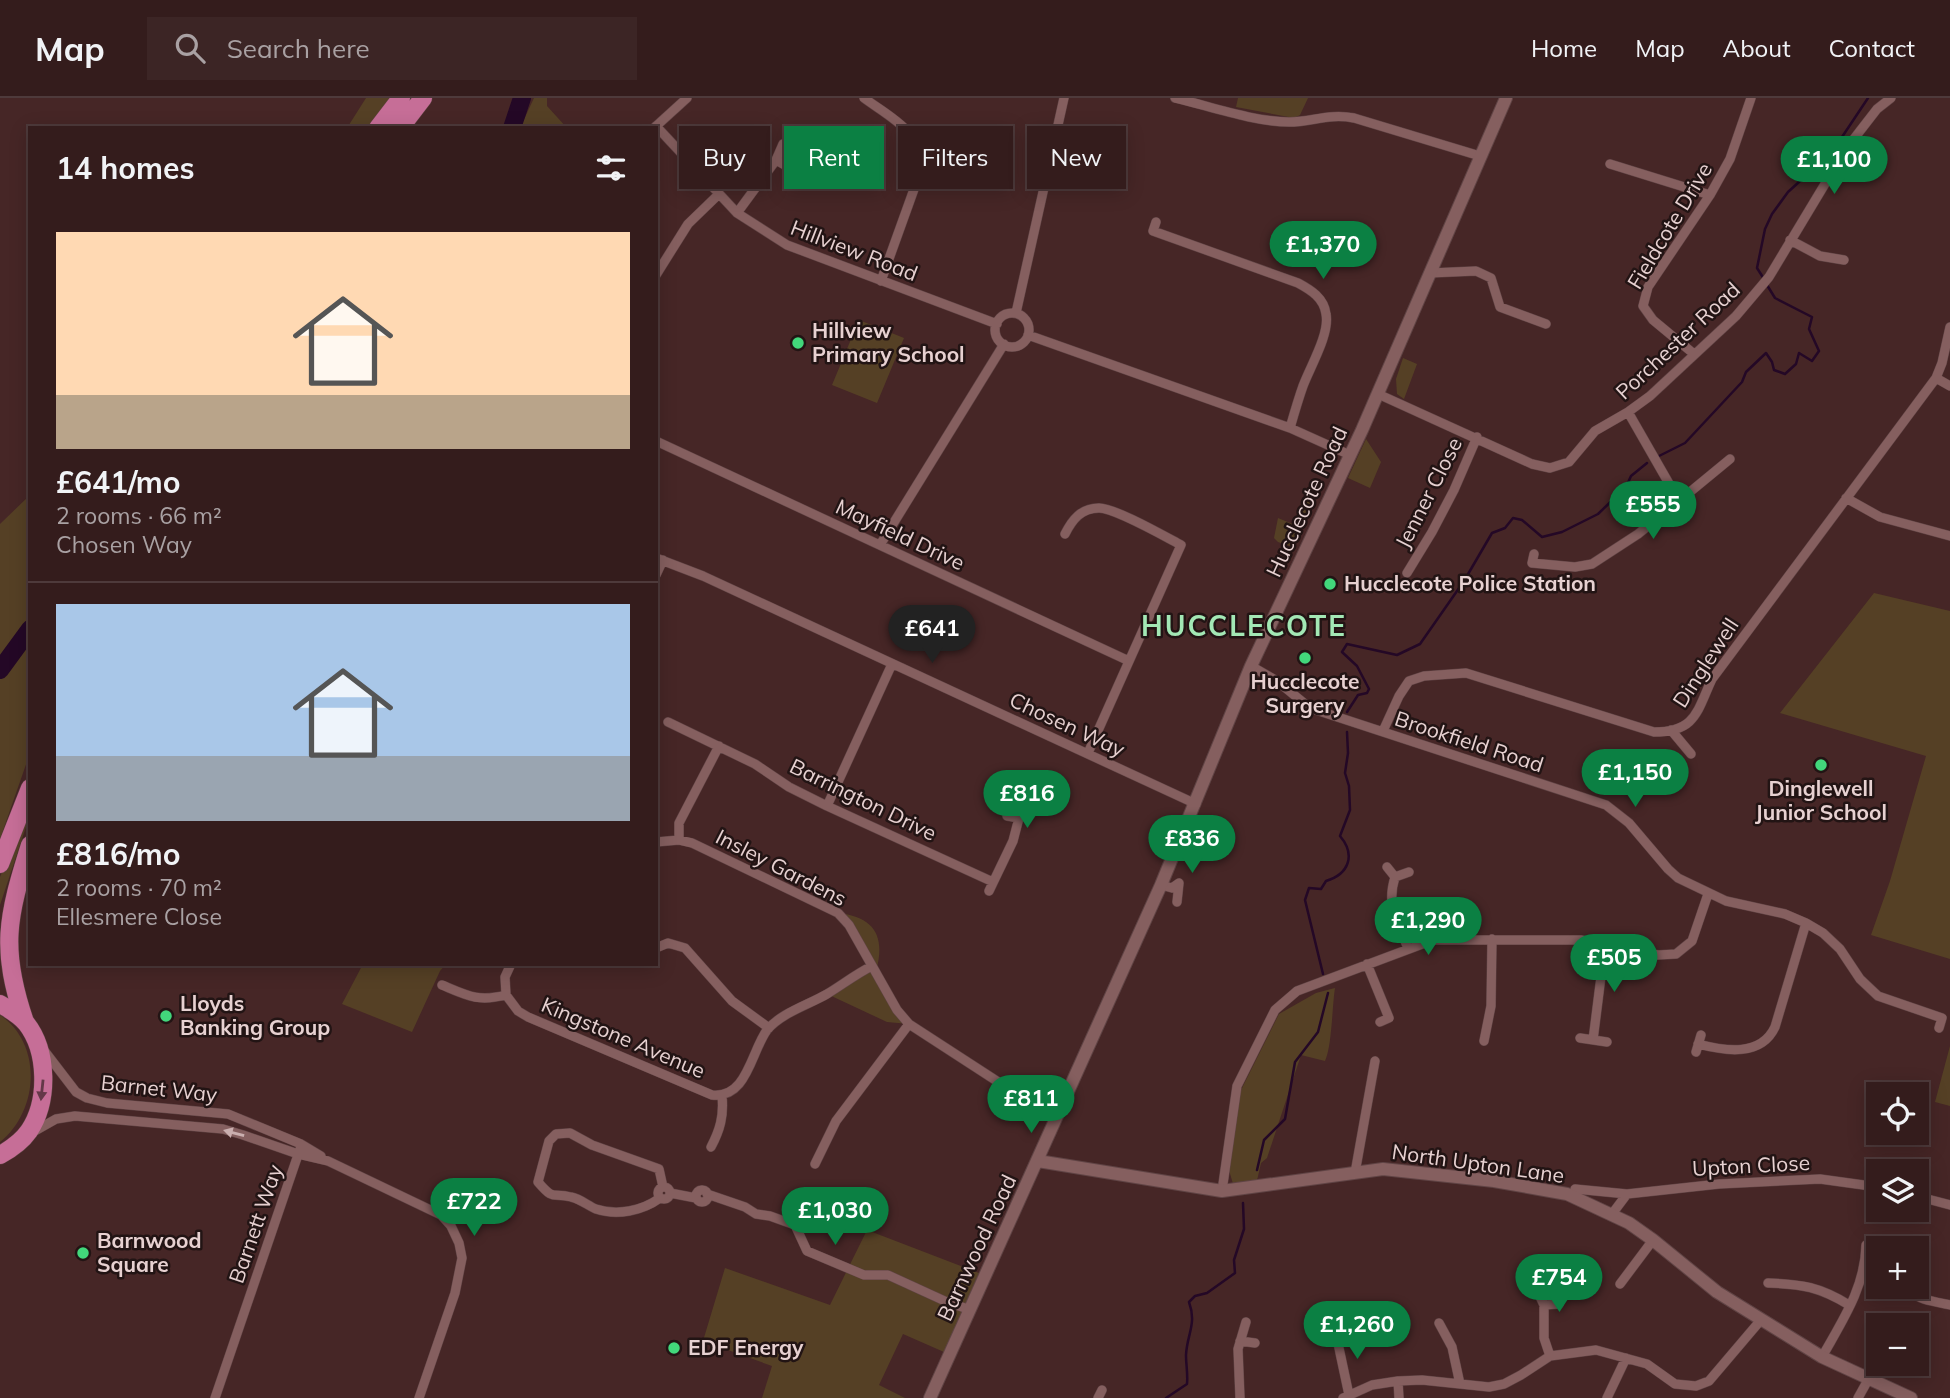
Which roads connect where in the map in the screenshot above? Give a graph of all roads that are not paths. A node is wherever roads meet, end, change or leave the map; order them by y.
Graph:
1 (401, 98) edge
2 (423, 98) edge
3 (687, 98) edge
4 (864, 98) edge
5 (1064, 98) edge
6 (1175, 98) edge
7 (1506, 98) edge
8 (1751, 98) edge
9 (1892, 98) edge
10 (380, 126) edge
11 (402, 126) edge
12 (656, 126) edge
13 (658, 130) edge
14 (783, 144) dead end
15 (1479, 156) junction
16 (776, 160) junction
17 (1610, 164) dead end
18 (784, 166) edge
19 (719, 194) junction
20 (1710, 195) junction
21 (737, 213) junction
22 (1153, 231) dead end
23 (1790, 240) junction
24 (1844, 260) dead end
25 (658, 272) edge
26 (1430, 274) junction
27 (881, 281) junction
28 (1016, 313) junction
29 (997, 324) junction
30 (1546, 324) dead end
31 (1950, 327) edge
32 (1028, 335) junction
33 (1004, 344) junction
34 (1693, 354) junction
35 (1936, 377) junction
36 (1950, 386) edge
37 (1378, 394) junction
38 (1628, 412) junction
39 (1290, 428) junction
40 (1477, 438) junction
41 (658, 442) edge
42 (1350, 455) junction
43 (1730, 459) dead end
44 (1846, 498) junction
45 (1679, 501) junction
46 (1065, 534) dead end
47 (1950, 536) edge
48 (880, 545) junction
49 (1534, 554) dead end
50 (659, 559) edge
51 (1407, 566) dead end
52 (1129, 661) junction
53 (892, 664) junction
54 (1251, 666) junction
55 (668, 722) dead end
56 (1671, 730) junction
57 (1383, 731) junction
58 (719, 746) junction
59 (1088, 753) junction
60 (1691, 754) dead end
61 (28, 793) edge
62 (1196, 804) junction
63 (827, 806) junction
64 (1007, 816) dead end
65 (679, 840) junction
66 (658, 842) edge
67 (28, 851) edge
68 (0, 864) edge
69 (1387, 867) dead end
70 (1409, 872) dead end
71 (1395, 877) junction
72 (1161, 885) junction
73 (1708, 894) junction
74 (1177, 902) dead end
75 (1806, 923) junction
76 (1492, 939) junction
77 (1605, 945) junction
78 (658, 947) edge
79 (1408, 948) junction
80 (1367, 964) junction
81 (510, 966) edge
82 (873, 966) junction
83 (442, 985) dead end
84 (506, 995) junction
85 (0, 1004) edge
86 (1389, 1019) dead end
87 (25, 1022) junction
88 (909, 1024) junction
89 (769, 1028) junction
90 (1939, 1028) dead end
91 (1580, 1038) dead end
92 (35, 1039) junction
93 (1593, 1040) junction
94 (1485, 1041) dead end
95 (1607, 1042) dead end
96 (1698, 1043) dead end
97 (1375, 1061) dead end
98 (722, 1096) junction
99 (1059, 1114) junction
100 (24, 1138) junction
101 (302, 1144) junction
102 (711, 1147) dead end
103 (298, 1154) junction
104 (2, 1155) edge
105 (328, 1161) junction
106 (1038, 1161) junction
107 (815, 1164) dead end
108 (1354, 1173) junction
109 (1866, 1185) edge
110 (1575, 1189) dead end
111 (667, 1190) junction
112 (1222, 1191) junction
113 (1627, 1194) junction
114 (1929, 1199) edge
115 (1950, 1205) edge
116 (1612, 1214) junction
117 (1653, 1240) junction
118 (1866, 1264) edge
119 (1768, 1283) dead end
120 (1534, 1284) dead end
121 (1620, 1284) dead end
122 (1920, 1299) edge
123 (1559, 1304) dead end
124 (1544, 1305) junction
125 (1849, 1305) junction
126 (1950, 1305) edge
127 (968, 1309) junction
128 (1760, 1321) junction
129 (1246, 1322) dead end
130 (1439, 1323) dead end
131 (1340, 1339) dead end
132 (1240, 1341) junction
133 (1255, 1343) dead end
134 (1550, 1356) junction
135 (1822, 1357) junction
136 (1626, 1358) junction
137 (1868, 1380) junction
138 (1398, 1381) junction
139 (1460, 1384) junction
140 (1696, 1386) junction
141 (1346, 1396) edge
142 (1907, 1396) edge
143 (215, 1398) edge
144 (419, 1398) edge
145 (930, 1398) edge
146 (1240, 1398) edge
147 (1399, 1398) edge
148 (1607, 1398) edge
149 (1700, 1398) edge
150 (1858, 1398) edge
151 (1922, 1398) edge

1 - 10 highway
2 - 11 highway
3 - 12 street
4 - 27 street
5 - 28 street
6 - 15 street
7 - 15 street, Hucclecote Road
8 - 20 street, Fieldcote Drive
9 - 23 street, Porchester Road
13 - 19 street, Hillview Road
14 - 16 street
15 - 26 street, Hucclecote Road
16 - 18 street
16 - 21 street
17 - 20 street
19 - 21 street, Hillview Road
19 - 25 street
20 - 34 street, Fieldcote Drive
21 - 27 street, Hillview Road
22 - 39 street
23 - 24 street
23 - 34 street, Porchester Road
26 - 30 street
26 - 37 street, Hucclecote Road
27 - 29 street, Hillview Road
28 - 29 street
28 - 32 street
29 - 33 street
31 - 35 street, Dinglewell
32 - 33 street
32 - 39 street
33 - 48 street
34 - 38 street, Porchester Road
35 - 36 street
35 - 44 street, Dinglewell
37 - 40 street, Porchester Road
37 - 42 street, Hucclecote Road
38 - 40 street, Porchester Road
38 - 45 street
39 - 42 street
40 - 51 street, Jenner Close
41 - 48 street, Mayfield Drive
42 - 54 street, Hucclecote Road
43 - 45 street
44 - 47 street
44 - 56 street, Dinglewell
45 - 49 street
46 - 52 street
48 - 52 street, Mayfield Drive
50 - 53 street, Chosen Way
52 - 59 street
53 - 59 street, Chosen Way
53 - 63 street
54 - 57 street, Brookfield Road
54 - 62 street, Hucclecote Road
55 - 58 street, Barrington Drive
56 - 57 street, Dinglewell
56 - 60 street
57 - 73 street, Brookfield Road
58 - 63 street, Barrington Drive
58 - 65 street
59 - 62 street, Chosen Way
61 - 68 highway
62 - 72 street, Hucclecote Road
63 - 64 street, Barrington Drive
65 - 66 street, Insley Gardens
65 - 82 street, Insley Gardens
67 - 87 highway
69 - 71 street
70 - 71 street
71 - 79 street
72 - 74 street
72 - 99 street, Hucclecote Road
73 - 75 street, Brookfield Road
73 - 77 street
75 - 90 street, Brookfield Road
75 - 96 street
76 - 77 street
76 - 79 street
76 - 94 street
77 - 93 street
78 - 89 street
79 - 80 street
80 - 86 street
80 - 112 street
81 - 84 street
82 - 88 street, Insley Gardens
82 - 89 street
83 - 84 street
84 - 98 street, Kingstone Avenue
85 - 87 highway
87 - 92 highway
88 - 99 street, Insley Gardens
88 - 107 street
89 - 98 street, Kingstone Avenue
91 - 93 street
92 -> 100 highway
92 - 101 street, Barnet Way
93 - 95 street
97 - 108 street
98 - 102 street
99 - 106 street, Barnwood Road
103 -> 100 street, Barnet Way
100 - 104 highway
101 - 103 street
101 - 105 street, Barnet Way
103 - 105 street, Barnett Way
103 - 143 street, Barnett Way
105 - 144 street, Barnett Way
106 - 112 street, North Upton Lane
106 - 127 street, Barnwood Road
108 - 112 street, North Upton Lane
108 - 116 street, North Upton Lane
109 - 113 street, Upton Close
110 - 113 street, Upton Close
111 - 111 street
111 - 127 street
113 - 116 street
114 - 115 street
116 - 117 street, North Upton Lane
117 - 121 street
117 - 128 street, North Upton Lane
118 - 125 street
119 - 125 street
120 - 124 street
122 - 126 street
123 - 124 street
124 - 134 street
125 - 135 street
127 - 145 street, Barnwood Road
128 - 135 street, North Upton Lane
128 - 140 street
129 - 132 street
130 - 139 street
131 - 141 street
132 - 133 street
132 - 146 street
134 - 136 street
134 - 139 street
135 - 137 street, North Upton Lane
136 - 140 street
136 - 148 street
137 - 142 street, North Upton Lane
137 - 150 street
138 - 139 street
138 - 141 street
138 - 147 street
140 - 149 street
142 - 151 street, North Upton Lane

